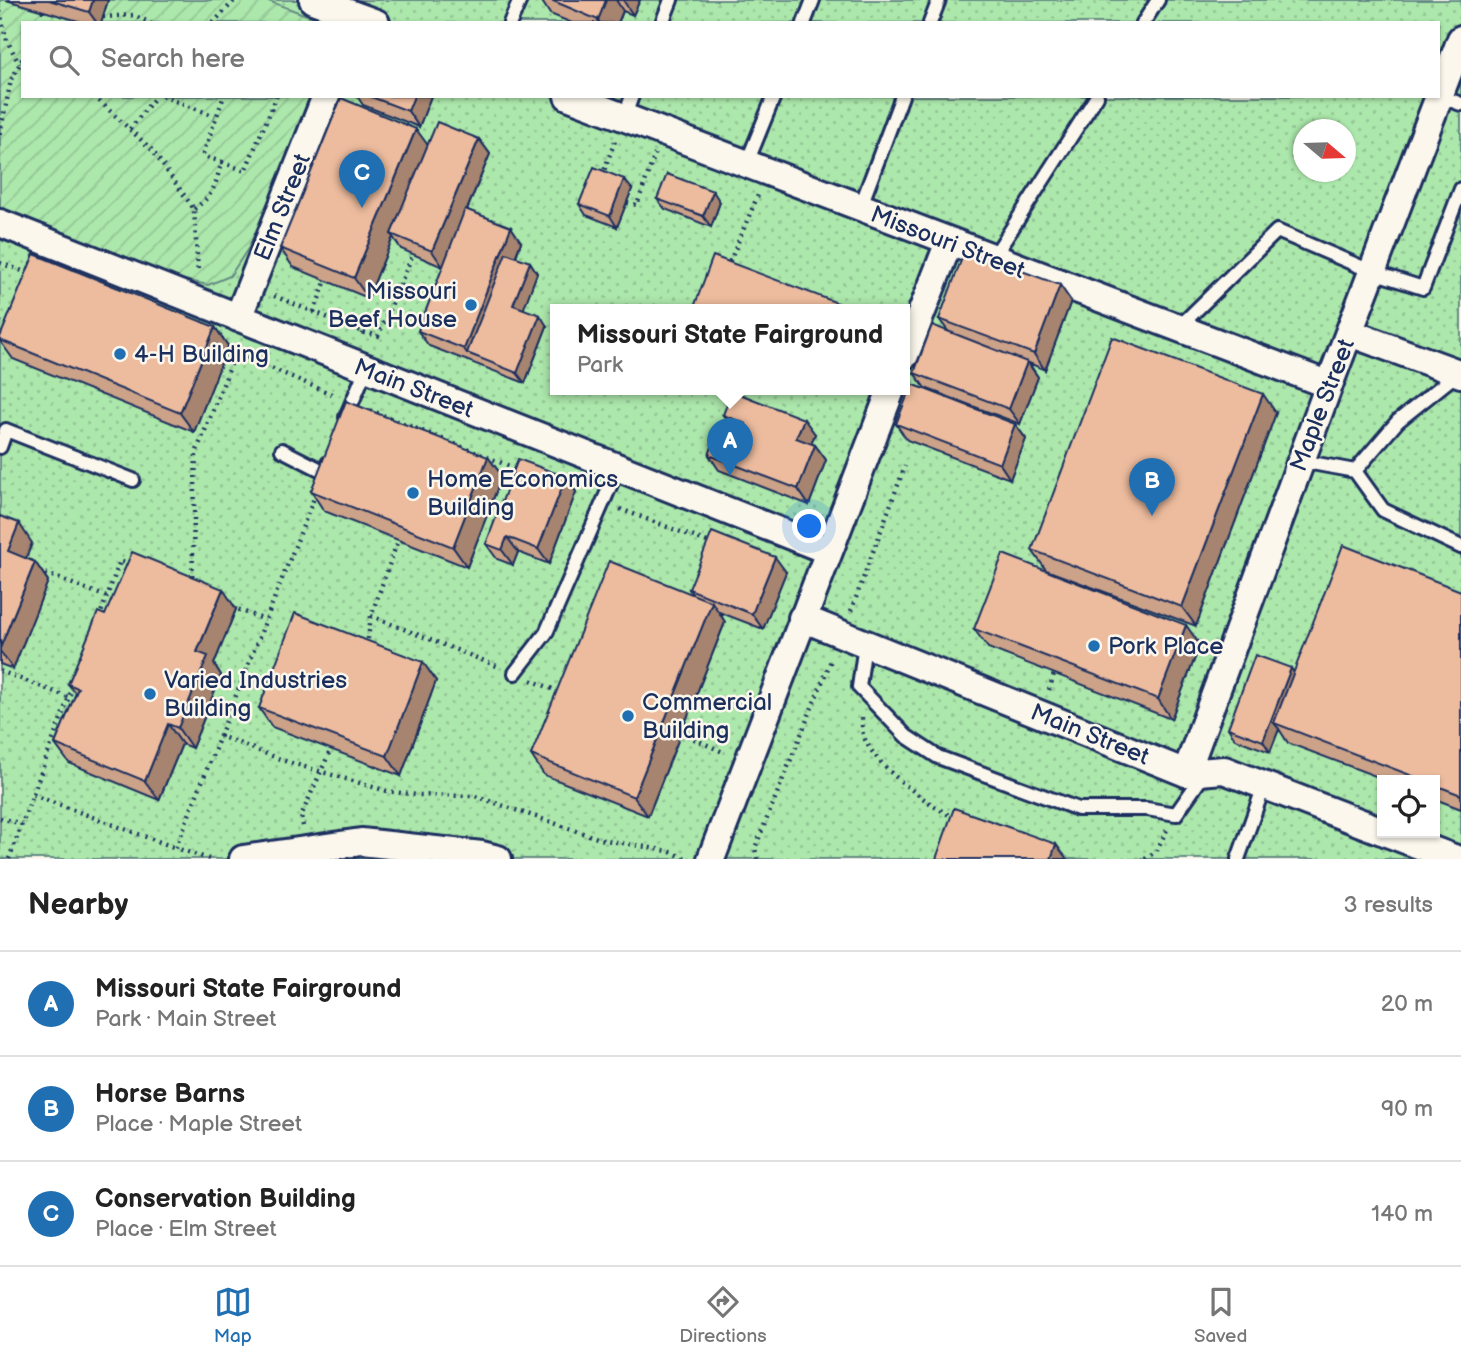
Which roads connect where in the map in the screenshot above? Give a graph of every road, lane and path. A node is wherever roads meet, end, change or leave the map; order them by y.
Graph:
1 (235, 0) edge
2 (313, 0) edge
3 (520, 0) edge
4 (671, 0) edge
5 (813, 0) edge
6 (939, 0) edge
7 (1158, 0) edge
8 (43, 10) dead end
9 (0, 11) edge
10 (363, 15) edge
11 (103, 17) dead end
12 (43, 21) edge
13 (144, 21) edge
14 (215, 21) edge
15 (511, 21) edge
16 (663, 21) edge
17 (805, 21) edge
18 (931, 21) edge
19 (1144, 21) edge
20 (1461, 39) edge
21 (21, 61) edge
22 (19, 64) junction
23 (8, 98) junction
24 (96, 98) edge
25 (154, 98) edge
26 (167, 98) edge
27 (223, 98) edge
28 (276, 98) edge
29 (325, 98) edge
30 (579, 98) edge
31 (774, 98) edge
32 (901, 98) edge
33 (1096, 98) edge
34 (1450, 100) edge
35 (0, 103) edge
36 (628, 107) edge
37 (215, 116) junction
38 (130, 129) junction
39 (663, 133) junction
40 (0, 134) edge
41 (222, 162) junction
42 (757, 169) junction
43 (601, 177) edge
44 (1461, 189) edge
45 (627, 203) dead end
46 (860, 208) junction
47 (194, 209) junction
48 (0, 223) edge
49 (949, 242) junction
50 (413, 254) edge
51 (993, 259) junction
52 (0, 262) edge
53 (1373, 272) junction
54 (34, 275) edge
55 (723, 276) edge
56 (326, 280) edge
57 (271, 294) dead end
58 (195, 301) junction
59 (314, 312) junction
60 (243, 320) junction
61 (0, 322) edge
62 (12, 326) edge
63 (1178, 328) junction
64 (364, 332) junction
65 (1350, 333) junction
66 (910, 342) edge
67 (227, 349) dead end
68 (236, 353) junction
69 (359, 366) junction
70 (1459, 374) edge
71 (1329, 385) junction
72 (889, 395) edge
73 (352, 403) junction
74 (343, 426) edge
75 (0, 447) edge
76 (334, 449) edge
77 (282, 450) dead end
78 (1301, 461) junction
79 (905, 466) dead end
80 (618, 468) junction
81 (1355, 471) junction
82 (325, 472) junction
83 (133, 480) dead end
84 (398, 540) edge
85 (1461, 547) edge
86 (829, 551) junction
87 (132, 566) edge
88 (36, 569) dead end
89 (192, 590) edge
90 (107, 597) junction
91 (225, 604) edge
92 (371, 616) junction
93 (802, 618) junction
94 (265, 620) junction
95 (97, 621) edge
96 (854, 638) junction
97 (365, 655) edge
98 (0, 671) edge
99 (514, 673) junction
100 (82, 683) edge
101 (859, 687) junction
102 (563, 693) edge
103 (68, 697) junction
104 (681, 733) dead end
105 (220, 736) junction
106 (331, 749) edge
107 (747, 764) junction
108 (321, 772) junction
109 (1196, 772) junction
110 (1264, 786) junction
111 (33, 795) junction
112 (1176, 814) junction
113 (0, 818) edge
114 (965, 823) edge
115 (22, 824) junction
116 (1377, 829) edge
117 (1400, 838) edge
118 (176, 848) junction
119 (306, 849) junction
120 (9, 859) edge
121 (209, 859) edge
122 (243, 859) edge
123 (498, 859) edge
124 (688, 859) edge
125 (711, 859) edge
126 (757, 859) edge
127 (1145, 859) edge
128 (1238, 859) edge
129 (1456, 859) edge

1 - 14 path
2 - 10 street
3 - 15 lane
4 - 16 lane
5 - 17 lane
6 - 18 lane
7 - 19 lane
8 - 12 path
9 - 22 path
11 - 13 path
20 - 34 street, Maple Street
21 - 22 path
22 - 23 path
23 - 35 path
23 - 40 path
24 - 38 path
25 - 38 path
26 - 37 path
27 - 37 path
28 - 41 path
29 - 60 street, Elm Street
30 - 36 street, Missouri Street
31 - 42 lane
32 - 46 lane
33 - 51 lane
34 - 53 street, Maple Street
36 - 39 street, Missouri Street
36 - 43 path
37 - 41 path
38 - 47 path
39 - 42 street, Missouri Street
39 - 45 path
41 - 47 path
42 - 46 street, Missouri Street
42 - 55 path
44 - 53 lane
46 - 49 street, Missouri Street
47 - 58 path
48 - 58 street, Main Street
49 - 51 street, Missouri Street
49 - 66 street
50 - 64 path
51 - 63 street, Missouri Street
52 - 54 path
53 - 63 lane
53 - 65 street, Maple Street
56 - 59 path
57 - 59 path
58 - 60 street, Main Street
59 - 64 path
60 - 68 path
60 - 69 street, Main Street
61 - 62 path
63 - 71 street, Missouri Street
64 - 69 path
65 - 70 street
65 - 71 street, Maple Street
67 - 68 path
68 - 73 path
68 - 89 path
69 - 73 lane
69 - 80 street, Main Street
70 - 81 lane
71 - 78 street, Maple Street
72 - 86 street
73 - 74 lane
75 - 83 lane
76 - 82 lane
77 - 82 lane
78 - 81 lane
78 - 109 street, Maple Street
79 - 96 path
80 - 86 street, Main Street
80 - 99 lane
81 - 85 lane
82 - 94 path
84 - 92 path
86 - 93 street
87 - 90 path
88 - 90 path
90 - 95 path
91 - 94 path
92 - 97 path
92 - 99 path
93 - 96 street, Main Street
93 - 107 street
94 - 105 path
96 - 101 lane
96 - 109 street, Main Street
96 - 126 path
98 - 103 path
99 - 102 path
100 - 103 path
101 - 112 lane
101 - 114 path
103 - 111 path
104 - 107 path
105 - 108 path
105 - 118 path
106 - 108 path
107 - 125 street
108 - 119 path
108 - 124 path
109 - 110 street, Main Street
109 - 112 lane
110 - 116 street, Main Street
110 - 128 lane
111 - 115 path
111 - 118 path
112 - 127 path
113 - 115 path
115 - 120 path
117 - 129 street
118 - 121 path
119 - 122 street
119 - 123 street

